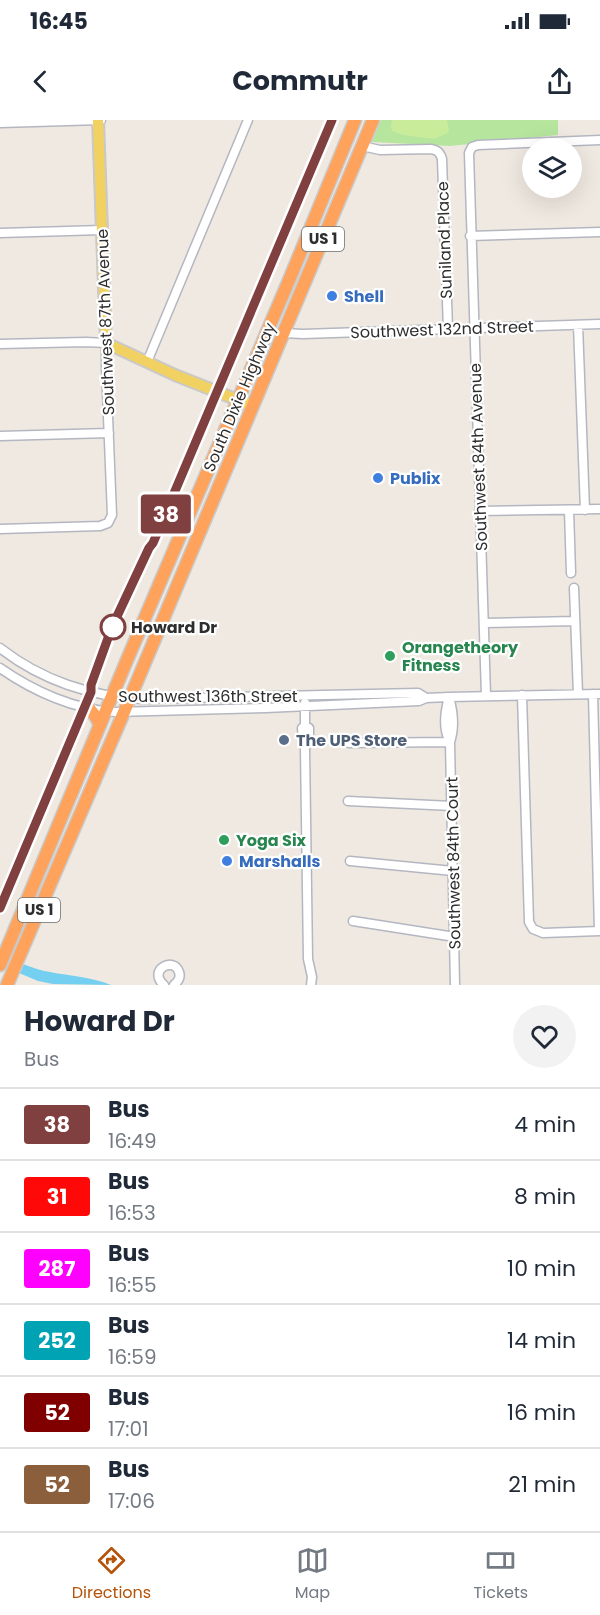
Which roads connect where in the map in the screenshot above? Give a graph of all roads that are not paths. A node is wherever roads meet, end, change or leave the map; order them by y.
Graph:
1 (99, 120) edge
2 (248, 120) edge
3 (355, 120) edge
4 (373, 120) edge
5 (0, 123) edge
6 (346, 140) junction
7 (600, 140) edge
8 (362, 146) junction
9 (102, 230) junction
10 (600, 232) edge
11 (0, 233) edge
12 (470, 236) junction
13 (600, 324) edge
14 (578, 325) junction
15 (269, 326) junction
16 (473, 328) junction
17 (448, 329) junction
18 (283, 333) junction
19 (106, 343) junction
20 (0, 344) edge
21 (147, 362) junction
22 (237, 401) junction
23 (253, 406) junction
24 (109, 433) junction
25 (0, 436) edge
26 (600, 509) edge
27 (569, 510) junction
28 (585, 510) junction
29 (479, 511) junction
30 (0, 529) edge
31 (174, 548) junction
32 (190, 555) junction
33 (571, 573) dead end
34 (574, 588) dead end
35 (575, 621) junction
36 (484, 623) junction
37 (0, 648) edge
38 (0, 668) edge
39 (578, 694) junction
40 (596, 694) edge
41 (522, 695) junction
42 (112, 696) junction
43 (303, 696) junction
44 (486, 696) junction
45 (449, 697) junction
46 (130, 698) junction
47 (426, 698) junction
48 (306, 706) junction
49 (88, 708) junction
50 (106, 712) junction
51 (123, 713) junction
52 (100, 725) junction
53 (450, 742) junction
54 (349, 743) dead end
55 (348, 801) dead end
56 (452, 806) junction
57 (45, 856) junction
58 (350, 861) dead end
59 (60, 863) junction
60 (453, 871) junction
61 (353, 921) dead end
62 (600, 932) edge
63 (455, 937) junction
64 (0, 964) edge
65 (9, 980) edge
66 (177, 984) edge
67 (164, 985) edge
68 (311, 985) edge
69 (455, 985) edge

1 - 5 street
1 - 9 main road, Southwest 87th Avenue
2 - 21 street
3 - 6 highway, South Dixie Highway / US 1
4 - 8 highway, South Dixie Highway / US 1
6 - 8 highway
6 - 15 highway, South Dixie Highway / US 1
7 - 12 street, Southwest 84th Avenue
8 - 17 street, Suniland Place
8 - 18 highway, South Dixie Highway / US 1
9 - 11 street
9 - 19 main road, Southwest 87th Avenue
10 - 12 street
12 - 16 street, Southwest 84th Avenue
13 - 14 street, Southwest 132nd Street
14 - 16 street, Southwest 132nd Street
14 - 28 street
15 - 18 highway
15 - 22 highway, South Dixie Highway / US 1
16 - 17 street, Southwest 132nd Street
16 - 29 street, Southwest 84th Avenue
17 - 18 street, Southwest 132nd Street
18 - 23 highway, South Dixie Highway / US 1
19 - 20 street
19 - 21 main road
19 - 24 street, Southwest 87th Avenue
21 - 22 main road
22 - 23 main road
22 - 31 highway, South Dixie Highway / US 1
23 - 32 highway, South Dixie Highway / US 1
24 - 25 street
24 - 30 street, Southwest 87th Avenue
26 - 28 street
27 - 28 street
27 - 29 street
27 - 33 street
29 - 36 street, Southwest 84th Avenue
31 - 32 street
31 - 42 highway, South Dixie Highway / US 1
32 - 46 highway, South Dixie Highway / US 1
34 - 35 street
35 - 36 street
35 - 39 street
36 - 44 street, Southwest 84th Avenue
37 - 42 street, Southwest 136th Street
38 - 49 street, Southwest 136th Street
39 - 40 street, Southwest 136th Street
39 - 41 street, Southwest 136th Street
40 - 62 street
41 - 44 street, Southwest 136th Street
41 - 62 street
42 - 46 street, Southwest 136th Street
42 - 50 highway, South Dixie Highway / US 1
43 - 46 street, Southwest 136th Street
43 - 47 street, Southwest 136th Street
43 - 48 street
44 - 45 street, Southwest 136th Street
45 - 47 street, Southwest 136th Street
45 - 53 street, Southwest 84th Court
46 - 51 highway, South Dixie Highway / US 1
47 - 48 street, Southwest 136th Street
48 - 51 street, Southwest 136th Street
48 - 68 street
49 - 50 street, Southwest 136th Street
49 - 52 highway
50 - 51 street, Southwest 136th Street
50 - 52 highway, South Dixie Highway / US 1
51 - 59 highway, South Dixie Highway / US 1
52 - 57 highway, South Dixie Highway / US 1
53 - 54 street
53 - 56 street, Southwest 84th Court
55 - 56 street
56 - 60 street, Southwest 84th Court
57 - 59 street
57 - 64 highway, South Dixie Highway / US 1
58 - 60 street
59 - 65 highway, South Dixie Highway / US 1
60 - 63 street, Southwest 84th Court
61 - 63 street
63 - 69 street, Southwest 84th Court
66 - 67 street

